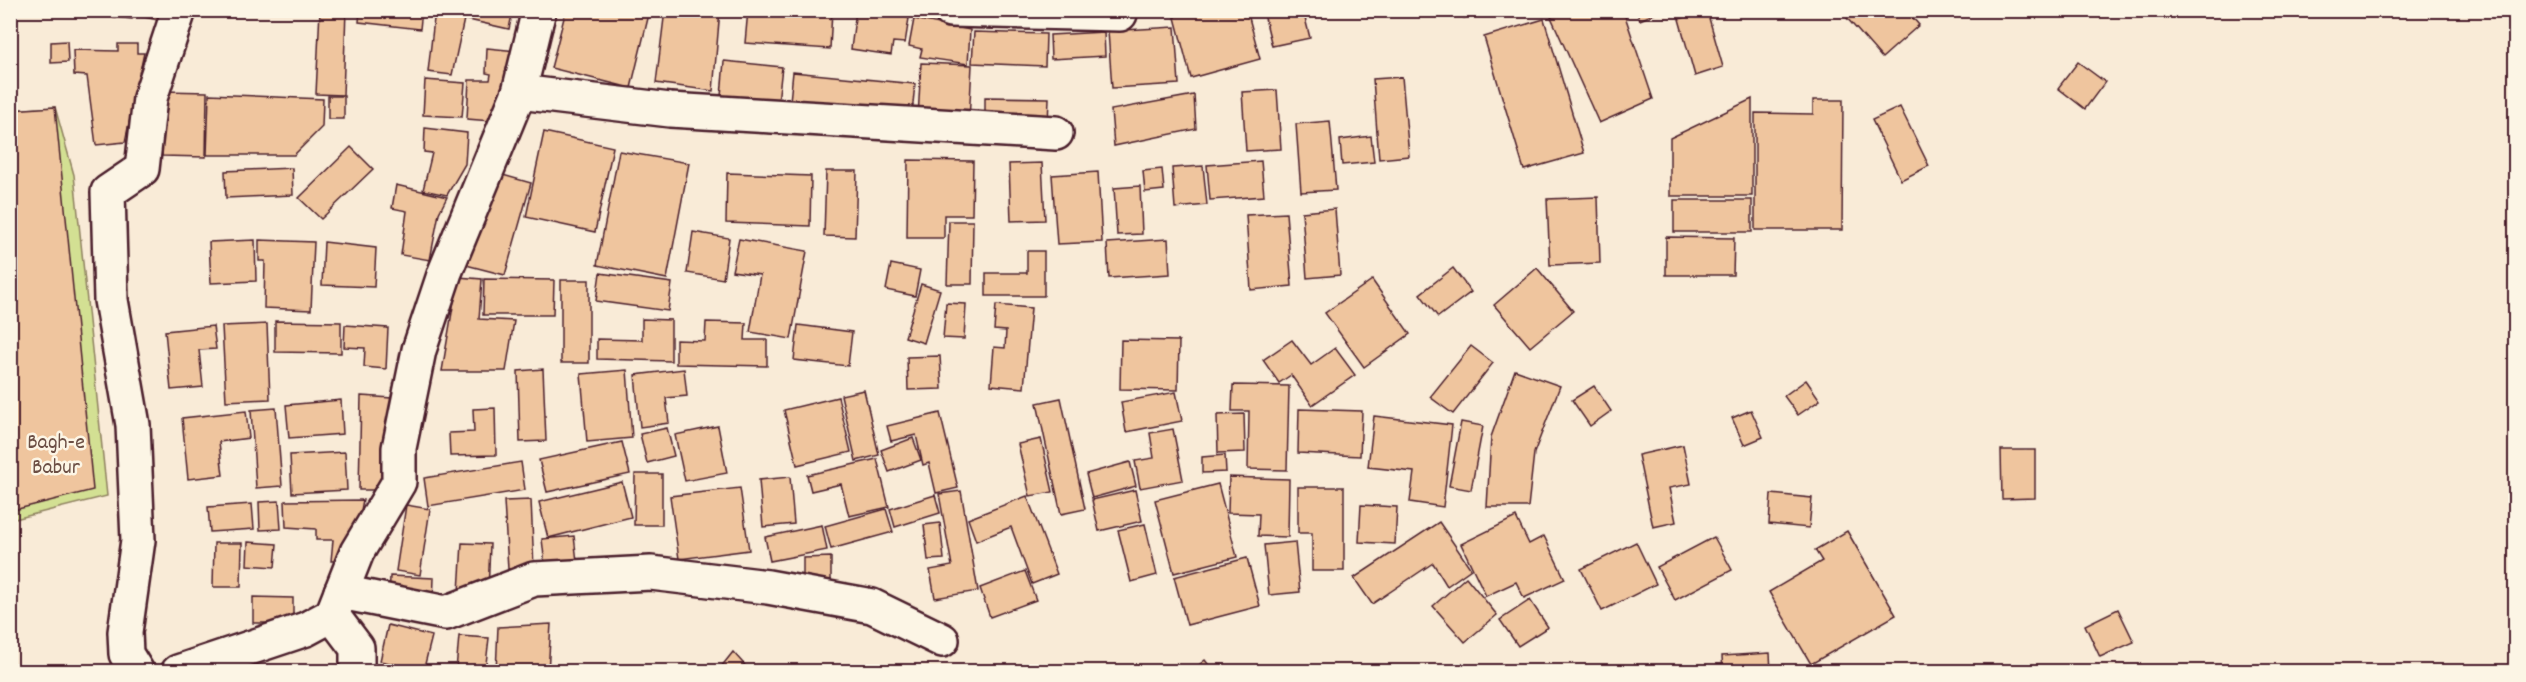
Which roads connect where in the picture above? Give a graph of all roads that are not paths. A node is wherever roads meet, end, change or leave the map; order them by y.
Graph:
1 (180, 10) edge
2 (539, 10) edge
3 (950, 10) edge
4 (1120, 14) dead end
5 (519, 92) junction
6 (1056, 133) dead end
7 (336, 604) junction
8 (942, 640) dead end
9 (138, 672) edge
10 (178, 672) edge
11 (357, 672) edge

1 - 9 street
2 - 5 street
3 - 4 street
5 - 6 street
5 - 7 street
7 - 8 street
7 - 10 street
7 - 11 street

